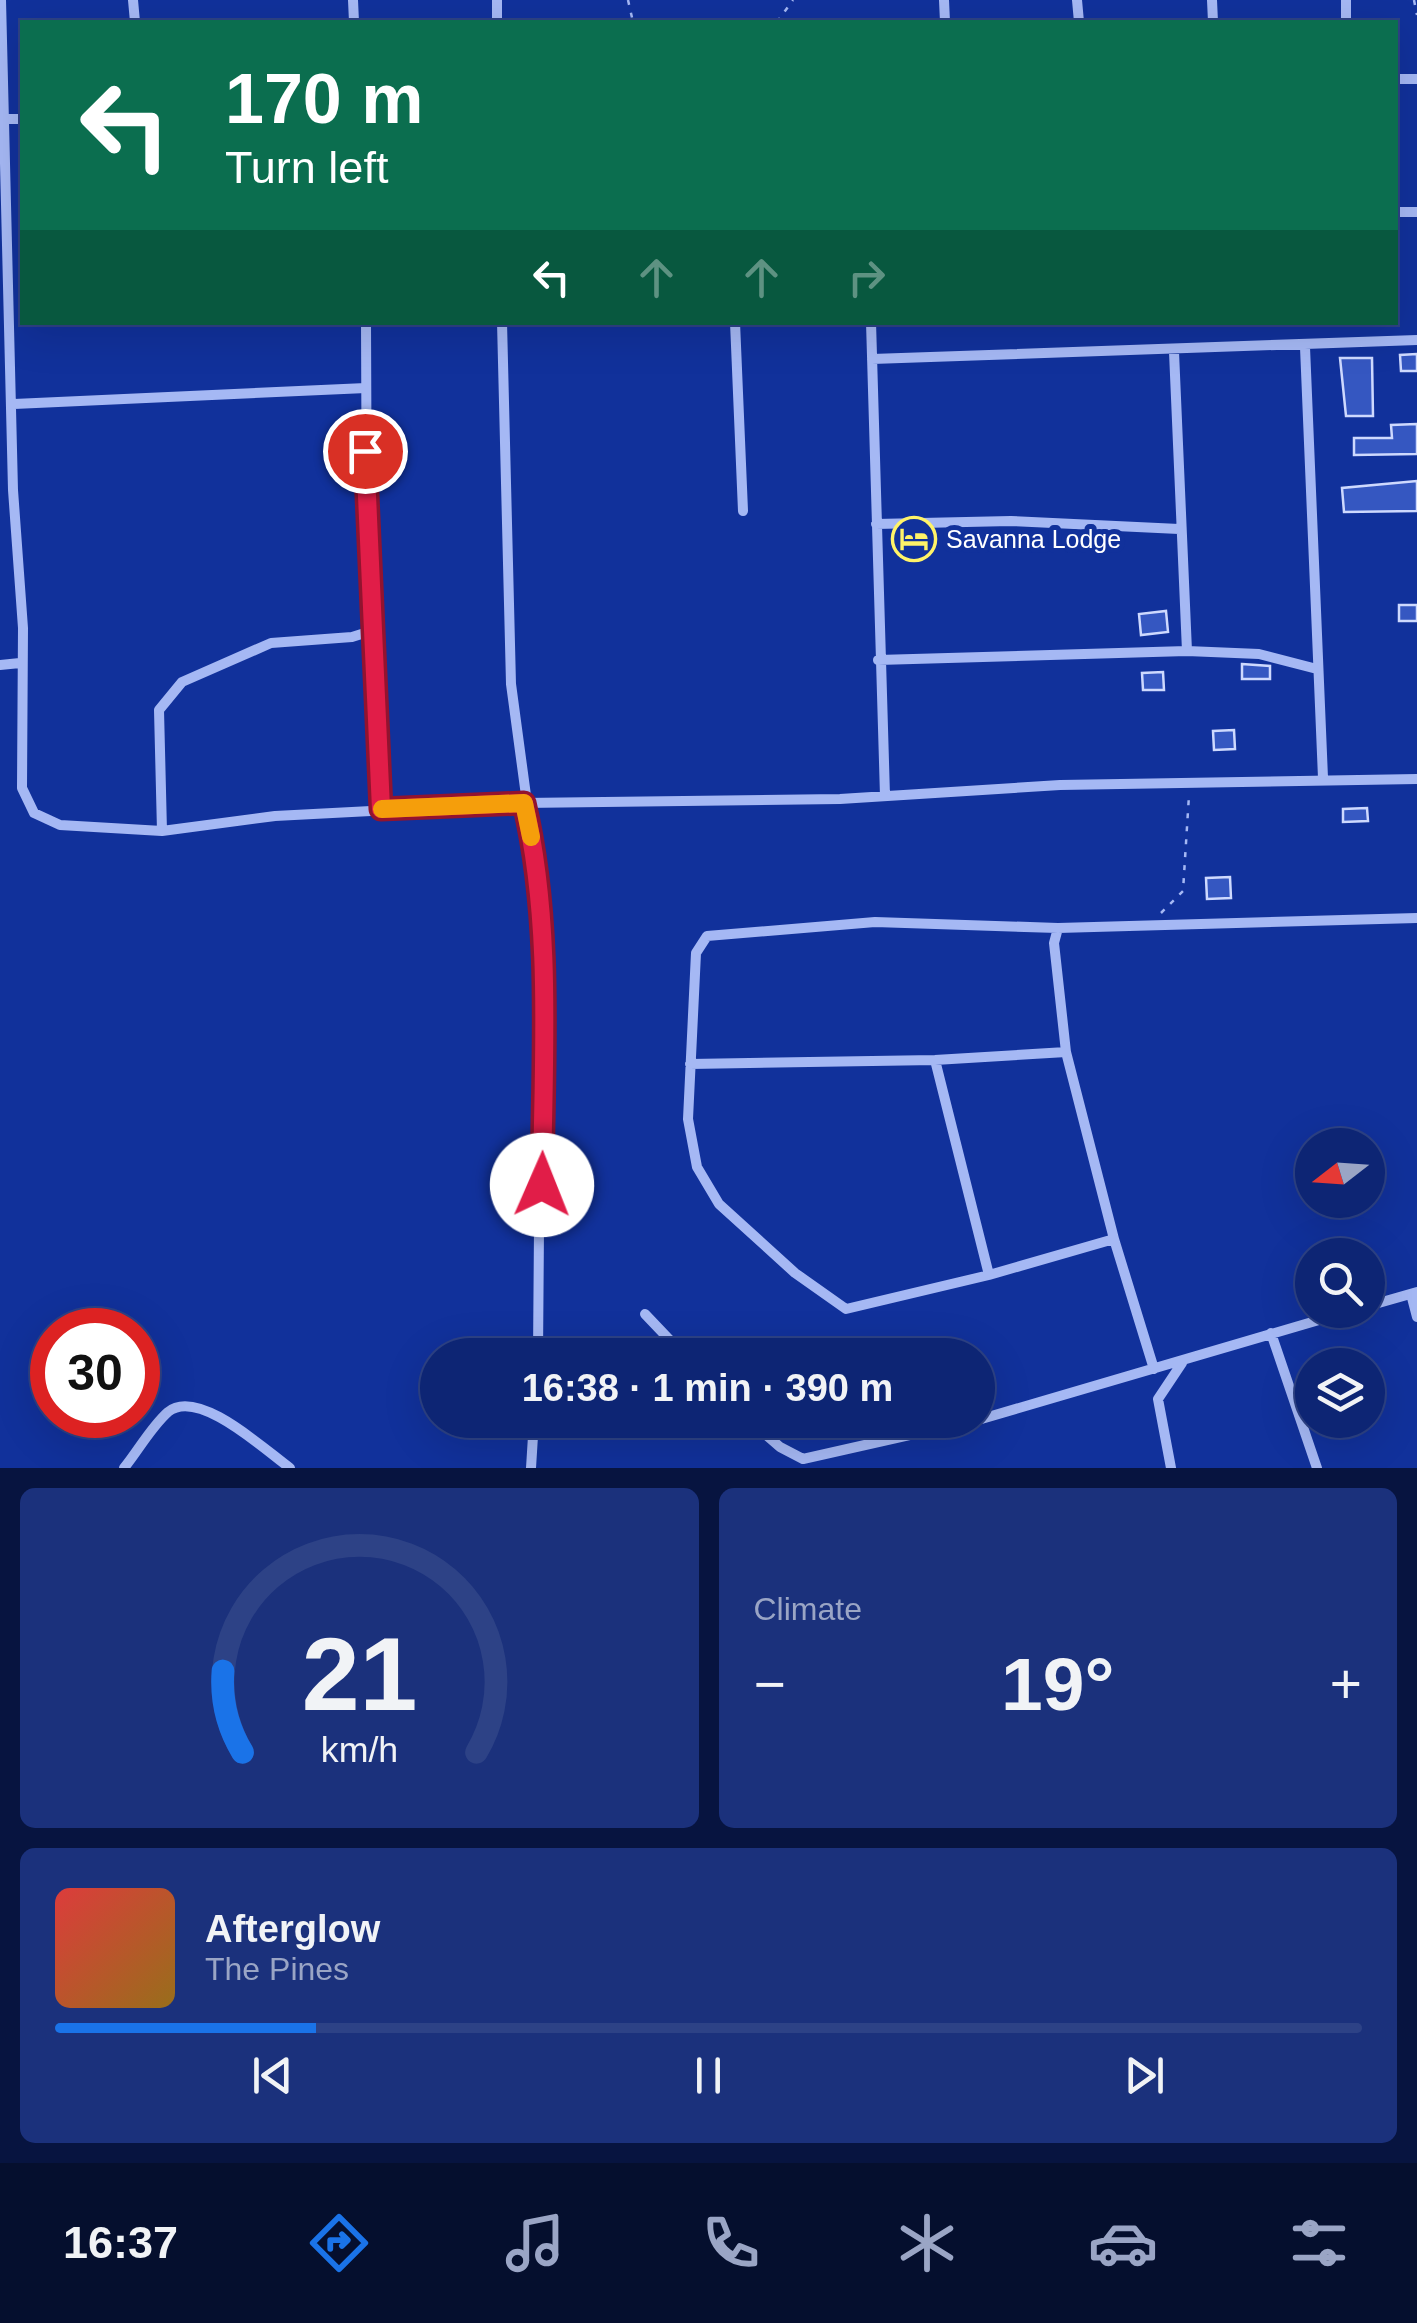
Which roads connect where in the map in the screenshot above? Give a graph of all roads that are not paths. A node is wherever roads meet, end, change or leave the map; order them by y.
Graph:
1 (1, 0) edge
2 (2, 119) junction
3 (20, 119) edge
4 (8, 246) junction
5 (20, 254) edge
6 (20, 268) edge
7 (9, 272) junction
8 (366, 325) edge
9 (502, 325) edge
10 (735, 325) edge
11 (870, 325) edge
12 (1417, 340) edge
13 (1305, 347) junction
14 (1174, 352) junction
15 (872, 359) junction
16 (366, 388) junction
17 (14, 404) junction
18 (742, 511) dead end
19 (876, 524) junction
20 (1180, 529) junction
21 (371, 631) junction
22 (1187, 651) junction
23 (878, 660) junction
24 (20, 663) junction
25 (0, 665) edge
26 (1317, 669) junction
27 (1322, 778) junction
28 (1417, 780) edge
29 (884, 796) junction
30 (524, 803) junction
31 (381, 809) junction
32 (162, 831) junction
33 (1417, 918) edge
34 (1058, 928) junction
35 (1066, 1052) junction
36 (935, 1060) junction
37 (690, 1064) junction
38 (1114, 1239) junction
39 (989, 1275) junction
40 (1414, 1293) edge
41 (1385, 1301) edge
42 (645, 1314) dead end
43 (1417, 1317) edge
44 (1295, 1326) edge
45 (1271, 1333) junction
46 (538, 1338) edge
47 (668, 1338) edge
48 (1184, 1360) junction
49 (1154, 1369) junction
50 (995, 1415) edge
51 (533, 1438) edge
52 (770, 1438) edge
53 (897, 1438) edge
54 (124, 1468) edge
55 (290, 1468) edge
56 (531, 1468) edge
57 (1171, 1468) edge
58 (1316, 1468) edge

1 - 2 street
2 - 3 street
2 - 4 street
4 - 5 street
4 - 7 street
6 - 7 street
7 - 17 street
8 - 16 street
9 - 30 street
10 - 18 street
11 - 15 street
12 - 13 street
13 - 14 street
13 - 26 street
14 - 15 street
14 - 20 street
15 - 19 street
16 - 17 street
16 - 21 street
17 - 24 street
19 - 20 street
19 - 23 street
20 - 22 street
21 - 31 street
21 - 32 street
22 - 23 street
22 - 26 street
23 - 29 street
24 - 25 street
24 - 32 street
26 - 27 street
27 - 28 street
27 - 29 street
29 - 30 street
30 - 31 street
30 - 46 street
31 - 32 street
33 - 34 street
34 - 35 street
34 - 37 street
35 - 36 street
35 - 38 street
36 - 37 street
36 - 39 street
37 - 39 street
38 - 39 street
38 - 49 street
40 - 41 street
40 - 43 street
42 - 47 street
44 - 45 street
45 - 48 street
45 - 58 street
48 - 49 street
48 - 57 street
49 - 50 street
51 - 56 street
52 - 53 street
54 - 55 street

